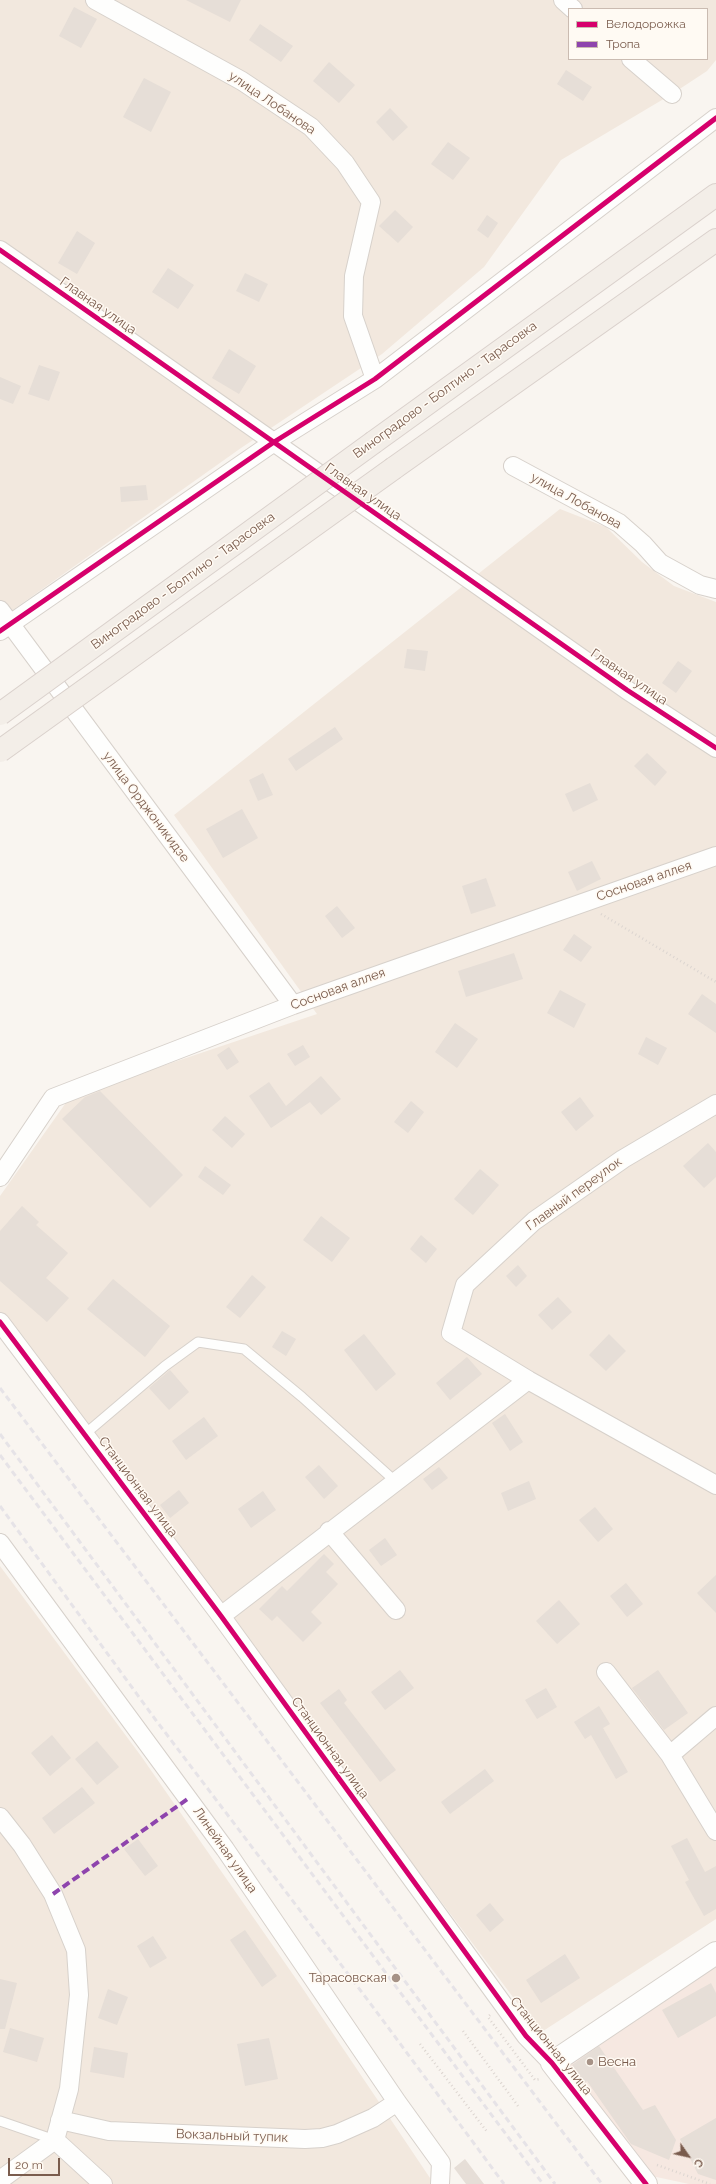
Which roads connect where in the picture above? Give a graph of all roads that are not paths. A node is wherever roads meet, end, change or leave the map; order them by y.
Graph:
1 (95, 0) edge
2 (563, 0) edge
3 (572, 8) edge
4 (632, 60) edge
5 (672, 94) dead end
6 (716, 118) edge
7 (716, 195) edge
8 (716, 240) edge
9 (0, 250) edge
10 (375, 379) junction
11 (274, 442) junction
12 (513, 466) dead end
13 (716, 589) edge
14 (3, 622) edge
15 (0, 714) edge
16 (716, 748) edge
17 (0, 751) edge
18 (716, 856) edge
19 (292, 1005) junction
20 (716, 1104) edge
21 (0, 1177) edge
22 (0, 1322) edge
23 (528, 1380) junction
24 (85, 1434) junction
25 (395, 1481) junction
26 (716, 1485) edge
27 (329, 1532) junction
28 (0, 1543) edge
29 (396, 1610) dead end
30 (221, 1616) junction
31 (606, 1672) dead end
32 (716, 1716) edge
33 (670, 1755) junction
34 (0, 1817) edge
35 (716, 1831) edge
36 (716, 1953) edge
37 (552, 2063) junction
38 (397, 2102) junction
39 (60, 2120) junction
40 (0, 2121) edge
41 (55, 2140) junction
42 (649, 2174) edge
43 (0, 2180) edge
44 (103, 2184) edge
45 (440, 2184) edge

1 - 10 street, улица Лобанова
2 - 3 street
4 - 5 street
6 - 10 street
7 - 15 main road, Виноградово - Болтино - Тарасовка, bridge
8 - 17 main road, bridge
9 - 11 street, Главная улица
10 - 11 street
11 - 14 street
11 - 16 street, Главная улица
12 - 13 street, улица Лобанова
14 - 19 street, улица Орджоникидзе
18 - 19 street, Сосновая аллея
19 - 21 street, Сосновая аллея
20 - 23 street, Главный переулок
22 - 24 street, Станционная улица
23 - 25 street
23 - 26 street
24 - 25 lane
24 - 30 street, Станционная улица
25 - 27 street
27 - 29 street
27 - 30 street
28 - 38 street, Линейная улица
30 - 37 street, Станционная улица
31 - 33 street
32 - 33 street
33 - 35 street
34 - 39 street
36 - 37 street
37 - 42 street, Станционная улица
38 - 39 street, Вокзальный тупик
38 - 45 street, Линейная улица
39 - 41 street
40 - 41 lane
41 - 43 street
41 - 44 street

